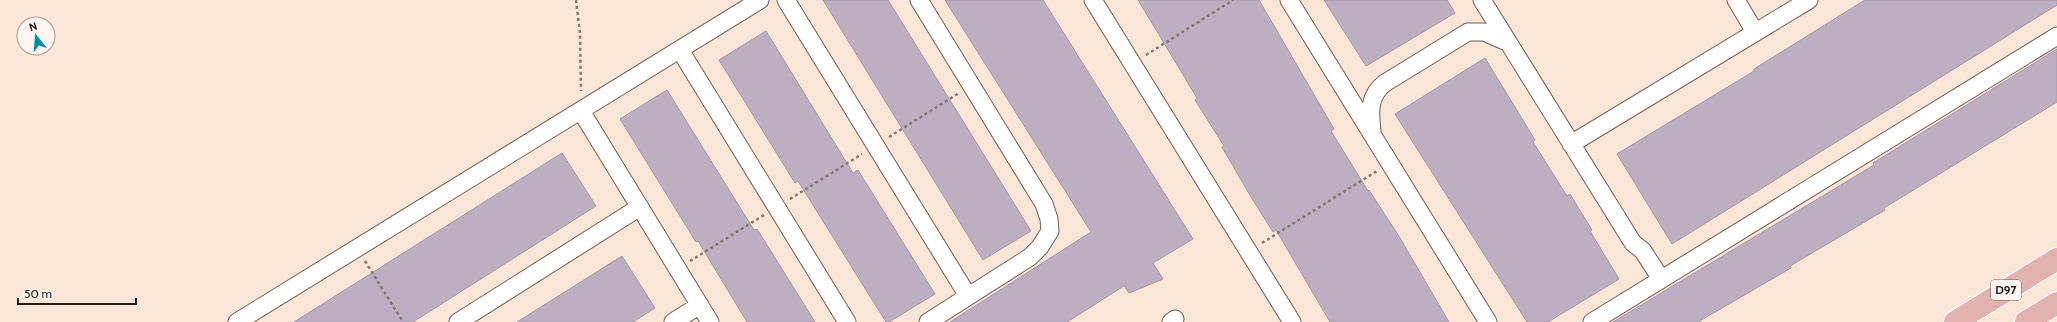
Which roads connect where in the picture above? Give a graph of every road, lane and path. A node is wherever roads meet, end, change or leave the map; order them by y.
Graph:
1 (576, 0) edge
2 (760, 0) edge
3 (786, 0) edge
4 (919, 0) edge
5 (1093, 0) edge
6 (1233, 0) edge
7 (1289, 0) edge
8 (1482, 0) edge
9 (1736, 0) edge
10 (1809, 0) edge
11 (1755, 32) junction
12 (2057, 36) edge
13 (1508, 42) junction
14 (680, 50) junction
15 (1133, 64) junction
16 (972, 86) junction
17 (581, 111) junction
18 (1372, 134) junction
19 (1571, 144) junction
20 (874, 146) junction
21 (1390, 163) junction
22 (640, 207) junction
23 (777, 207) junction
24 (357, 249) junction
25 (1248, 251) junction
26 (2057, 259) edge
27 (678, 269) junction
28 (1657, 282) junction
29 (968, 296) junction
30 (2057, 303) edge
31 (700, 305) junction
32 (237, 322) edge
33 (403, 322) edge
34 (458, 322) edge
35 (673, 322) edge
36 (710, 322) edge
37 (847, 322) edge
38 (928, 322) edge
39 (1292, 322) edge
40 (1488, 322) edge
41 (1592, 322) edge
42 (1955, 322) edge
43 (2026, 322) edge

1 - 17 path
2 - 14 street
3 - 20 street
4 - 16 street
5 - 15 street
6 - 15 path
7 - 18 street
8 - 13 street
9 - 11 street
10 - 11 street
11 - 19 street
12 - 28 street
13 - 18 street
13 - 19 street
14 - 17 street
14 - 23 street
15 - 25 street
16 - 20 path
16 - 29 street
17 - 22 street
17 - 24 street
18 - 21 street
19 - 28 street
20 - 23 path
20 - 29 street
21 - 25 path
21 - 40 street
22 - 27 street
22 - 34 street
23 - 27 path
23 - 37 street
24 - 32 street
24 - 33 path
25 - 39 street
26 - 42 main road, D97
27 - 31 street
28 - 41 street
29 - 38 street
30 - 43 main road
31 - 35 street
31 - 36 street

